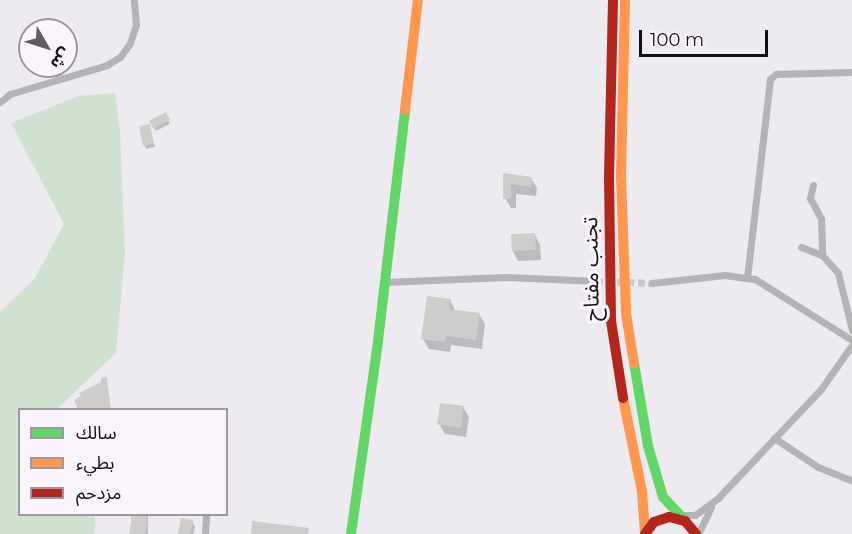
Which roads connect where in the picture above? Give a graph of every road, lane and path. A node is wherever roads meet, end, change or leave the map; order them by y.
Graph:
1 (134, 0) edge
2 (418, 0) edge
3 (613, 0) edge
4 (625, 0) edge
5 (852, 72) edge
6 (0, 102) edge
7 (813, 185) dead end
8 (801, 248) dead end
9 (822, 255) junction
10 (747, 278) junction
11 (596, 281) tunnel mouth
12 (385, 282) junction
13 (652, 283) tunnel mouth
14 (852, 330) edge
15 (852, 340) edge
16 (852, 345) edge
17 (774, 438) junction
18 (852, 481) edge
19 (718, 498) junction
20 (206, 516) edge
21 (678, 517) junction
22 (204, 534) edge
23 (351, 534) edge
24 (645, 534) edge
25 (697, 534) edge

1 - 6 street
2 - 12 main road
3 - 24 main road, تجنب مفتاح
4 - 21 main road, تجنب مفتاح
5 - 10 street
7 - 9 street
8 - 9 street
9 - 14 street
10 - 13 street
10 - 15 street
11 - 12 street
12 - 23 main road
16 - 17 street
17 - 18 street
17 - 19 street
19 - 21 street
19 - 25 street
20 - 22 street
21 - 24 main road
21 - 25 main road, تجنب مفتاح

